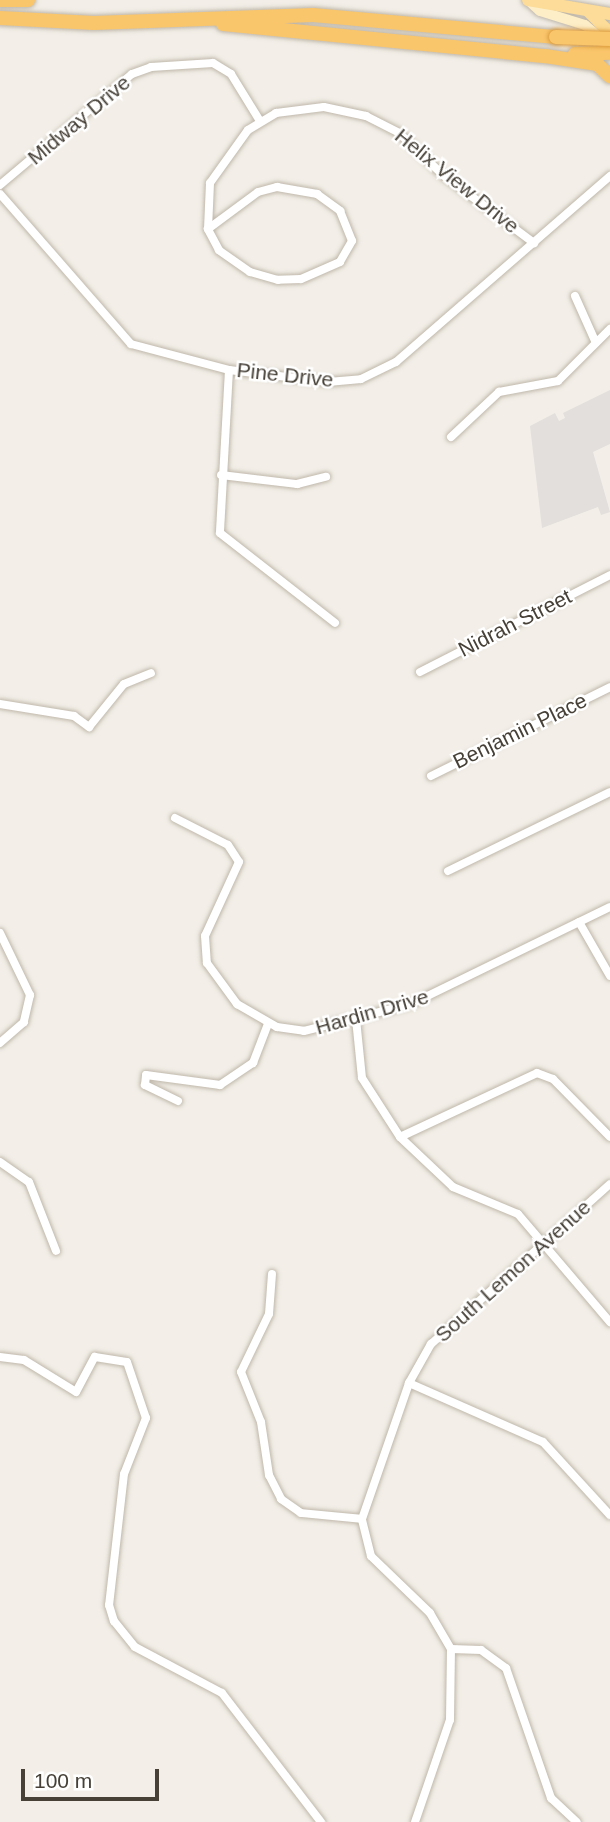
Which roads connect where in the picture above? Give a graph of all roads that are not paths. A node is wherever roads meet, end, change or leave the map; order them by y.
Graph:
1 (0, 0) edge
2 (28, 0) edge
3 (528, 0) edge
4 (587, 11) junction
5 (610, 14) edge
6 (0, 18) edge
7 (191, 19) junction
8 (610, 33) edge
9 (610, 39) edge
10 (610, 47) edge
11 (610, 53) edge
12 (545, 56) junction
13 (610, 76) edge
14 (260, 121) junction
15 (610, 176) edge
16 (0, 185) edge
17 (0, 194) edge
18 (208, 229) junction
19 (534, 243) junction
20 (575, 296) dead end
21 (610, 329) edge
22 (596, 343) junction
23 (229, 370) junction
24 (450, 437) dead end
25 (221, 475) junction
26 (326, 477) dead end
27 (610, 575) edge
28 (335, 623) dead end
29 (420, 672) dead end
30 (151, 673) dead end
31 (610, 687) edge
32 (0, 704) edge
33 (431, 776) dead end
34 (610, 792) edge
35 (175, 818) dead end
36 (448, 871) dead end
37 (610, 906) edge
38 (579, 922) junction
39 (0, 933) edge
40 (610, 976) edge
41 (356, 1018) junction
42 (268, 1024) junction
43 (0, 1044) edge
44 (178, 1101) dead end
45 (400, 1137) junction
46 (610, 1137) edge
47 (0, 1162) edge
48 (610, 1184) edge
49 (544, 1242) junction
50 (56, 1251) dead end
51 (272, 1275) dead end
52 (610, 1322) edge
53 (0, 1357) edge
54 (409, 1383) junction
55 (610, 1515) edge
56 (362, 1520) junction
57 (451, 1648) junction
58 (321, 1822) edge
59 (415, 1822) edge
60 (577, 1822) edge

1 - 2 highway
3 - 4 main road
3 - 10 main road
4 - 5 main road
4 - 8 main road
6 - 7 highway
7 - 9 highway, bridge
7 - 12 highway
11 - 12 highway
12 - 13 highway
14 - 16 street, Midway Drive
14 - 18 street, Helix View Drive
14 - 19 street, Helix View Drive
15 - 19 street, Pine Drive
17 - 23 street, Pine Drive
18 - 18 street
19 - 23 street, Pine Drive
20 - 22 street
21 - 22 street
22 - 24 street
23 - 25 street
25 - 26 street
25 - 28 street
27 - 29 street, Nidrah Street
30 - 32 street
31 - 33 street, Benjamin Place
34 - 36 street
35 - 42 street, Hardin Drive
37 - 38 street, Hardin Drive
38 - 40 street
38 - 41 street, Hardin Drive
39 - 43 street
41 - 42 street, Hardin Drive
41 - 45 street
42 - 44 street
45 - 46 street
45 - 49 street
47 - 50 street
48 - 49 street, South Lemon Avenue
49 - 52 street
49 - 54 street, South Lemon Avenue
51 - 56 street
53 - 58 street
54 - 55 street
54 - 56 street, South Lemon Avenue
56 - 57 street
57 - 59 street
57 - 60 street

